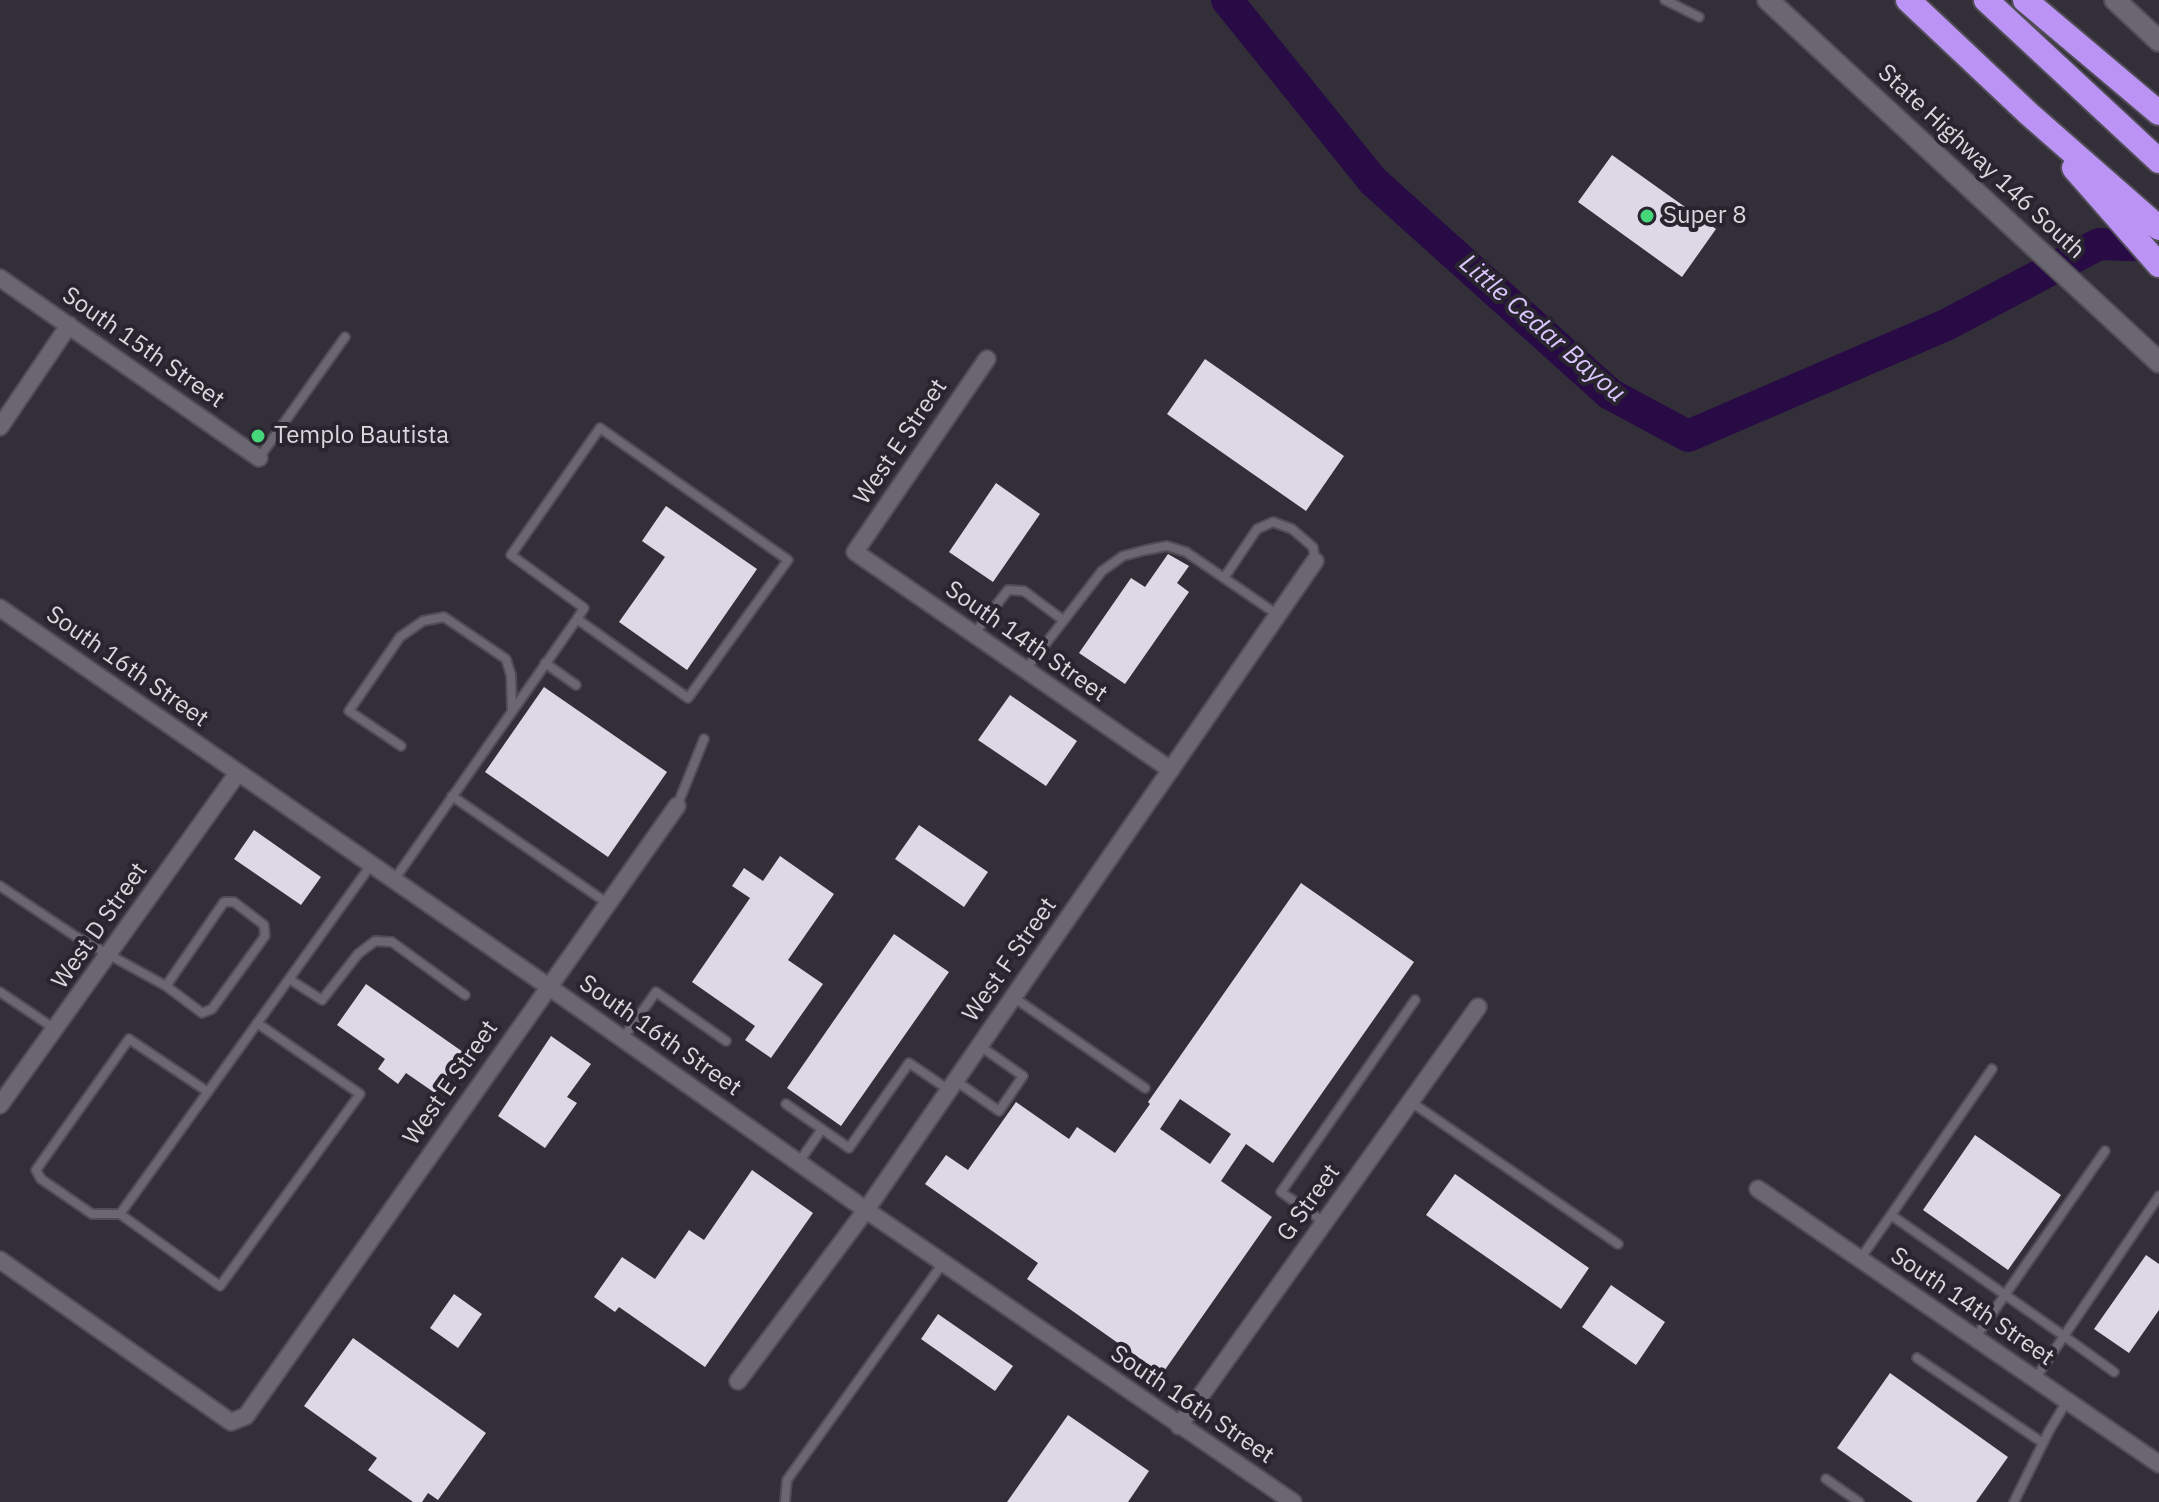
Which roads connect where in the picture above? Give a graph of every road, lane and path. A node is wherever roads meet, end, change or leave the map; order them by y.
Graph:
1 (1665, 0) edge
2 (1768, 0) edge
3 (1908, 0) edge
4 (1986, 0) edge
5 (2025, 0) edge
6 (2115, 0) edge
7 (1699, 17) dead end
8 (2156, 30) edge
9 (2159, 113) edge
10 (2029, 114) junction
11 (2159, 161) edge
12 (2159, 228) edge
13 (2159, 265) edge
14 (0, 278) edge
15 (69, 325) junction
16 (345, 337) dead end
17 (987, 359) dead end
18 (2159, 362) edge
19 (0, 427) edge
20 (259, 458) joint
21 (855, 552) joint
22 (1315, 561) joint
23 (1224, 578) junction
24 (0, 608) edge
25 (1278, 616) junction
26 (577, 619) junction
27 (1063, 620) junction
28 (974, 634) junction
29 (545, 663) junction
30 (1025, 670) junction
31 (576, 685) dead end
32 (512, 710) junction
33 (704, 739) dead end
34 (401, 746) dead end
35 (1171, 770) junction
36 (237, 774) junction
37 (452, 796) junction
38 (677, 806) joint
39 (371, 865) junction
40 (393, 880) junction
41 (0, 886) edge
42 (608, 904) junction
43 (109, 955) junction
44 (289, 979) junction
45 (166, 986) junction
46 (549, 987) junction
47 (0, 992) edge
48 (465, 995) dead end
49 (1013, 997) junction
50 (1415, 1000) dead end
51 (1478, 1007) dead end
52 (257, 1023) junction
53 (56, 1030) junction
54 (623, 1039) junction
55 (726, 1041) dead end
56 (980, 1046) junction
57 (1992, 1069) dead end
58 (952, 1085) junction
59 (1145, 1088) dead end
60 (208, 1092) junction
61 (1411, 1102) junction
62 (786, 1104) dead end
63 (0, 1105) edge
64 (822, 1129) junction
65 (2105, 1151) dead end
66 (799, 1163) junction
67 (1758, 1189) dead end
68 (2159, 1196) edge
69 (866, 1210) junction
70 (120, 1214) junction
71 (1891, 1215) junction
72 (1324, 1223) junction
73 (1618, 1244) dead end
74 (1860, 1259) junction
75 (0, 1260) edge
76 (943, 1263) junction
77 (2005, 1295) junction
78 (2064, 1336) junction
79 (1975, 1338) junction
80 (1917, 1358) dead end
81 (2114, 1372) dead end
82 (2035, 1379) junction
83 (738, 1381) dead end
84 (2067, 1401) junction
85 (1179, 1426) junction
86 (2043, 1443) junction
87 (2159, 1464) edge
88 (1826, 1479) dead end
89 (785, 1502) edge
90 (1293, 1502) edge
91 (1859, 1502) edge
92 (2014, 1502) edge

1 - 7 lane
2 - 18 main road, State Highway 146 South
3 - 10 highway
4 - 11 highway
5 - 9 highway
6 - 8 main road
10 - 12 highway
10 - 13 highway
14 - 15 street, South 15th Street
15 - 19 street
15 - 20 street, South 15th Street
16 - 20 lane
17 - 21 street, West E Street
21 - 28 street, South 14th Street
22 - 23 lane
22 - 25 street, West F Street
23 - 25 lane
23 - 27 lane
24 - 36 street, South 16th Street
25 - 35 street, West F Street
26 - 26 lane
26 - 29 lane
27 - 28 lane
27 - 30 lane
28 - 30 street, South 14th Street
29 - 31 lane
29 - 32 lane
30 - 35 street, South 14th Street
32 - 34 lane
32 - 37 lane
33 - 38 lane
35 - 49 street, West F Street
36 - 39 street, South 16th Street
36 - 43 street, West D Street
37 - 40 lane
37 - 42 lane
38 - 42 street, West E Street
39 - 40 street, South 16th Street
39 - 44 lane
40 - 46 street, South 16th Street
41 - 43 lane
42 - 46 street, West E Street
43 - 45 lane
43 - 53 street, West D Street
44 - 48 lane
44 - 52 lane
45 - 45 lane
46 - 54 street, South 16th Street
46 - 75 street, West E Street
47 - 53 lane
49 - 56 street, West F Street
49 - 59 lane
50 - 72 lane
51 - 61 street, G Street
52 - 60 lane
52 - 70 lane
53 - 63 street, West D Street
54 - 55 lane
54 - 66 street, South 16th Street
56 - 58 street, West F Street
56 - 58 lane
57 - 71 lane
58 - 64 lane
58 - 69 street, West F Street
60 - 70 lane
60 - 70 lane
61 - 72 street, G Street
61 - 73 lane
62 - 64 lane
64 - 66 lane
65 - 77 lane
66 - 69 street, South 16th Street
67 - 74 street, South 14th Street
68 - 78 lane
69 - 76 street, South 16th Street
69 - 83 street, West F Street
71 - 74 lane
71 - 77 lane
72 - 85 street, G Street
74 - 79 street, South 14th Street
76 - 85 street, South 16th Street
76 - 89 lane
77 - 78 lane
77 - 79 lane
78 - 81 lane
78 - 82 lane
79 - 82 street, South 14th Street
80 - 86 lane
82 - 84 street, South 14th Street
84 - 86 lane
84 - 87 street, South 14th Street
85 - 90 street, South 16th Street
86 - 92 lane
88 - 91 lane

